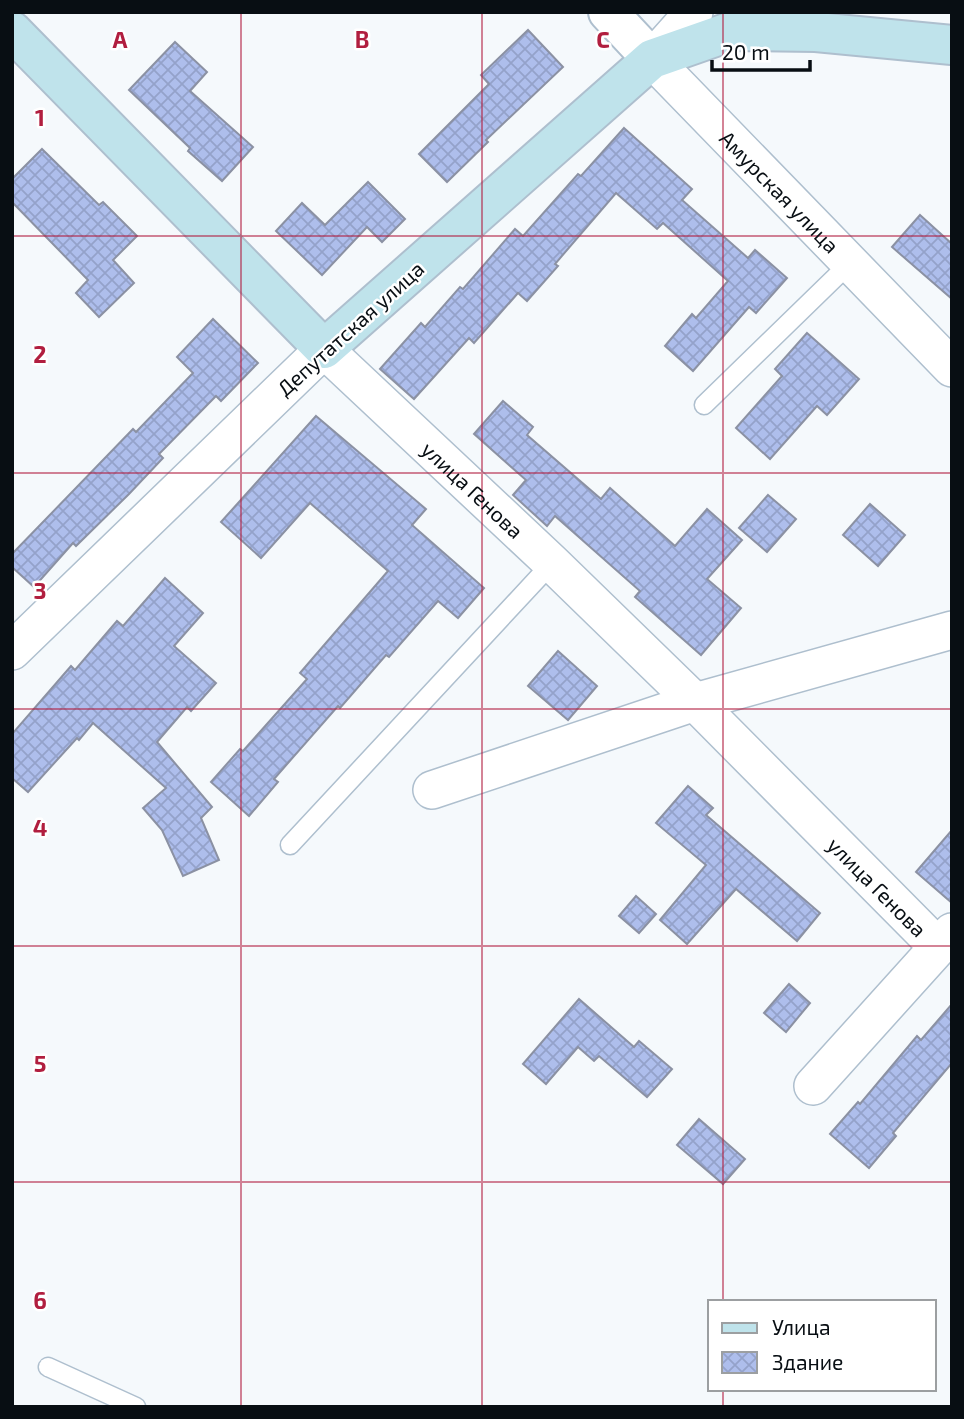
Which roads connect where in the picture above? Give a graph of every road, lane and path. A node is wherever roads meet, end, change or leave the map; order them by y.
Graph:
1 (608, 12) edge
2 (694, 12) edge
3 (12, 31) edge
4 (952, 45) edge
5 (652, 59) junction
6 (850, 264) junction
7 (324, 349) junction
8 (952, 368) edge
9 (704, 405) dead end
10 (552, 563) junction
11 (952, 630) edge
12 (17, 636) edge
13 (695, 702) junction
14 (432, 790) dead end
15 (290, 845) dead end
16 (944, 939) edge
17 (813, 1086) dead end
18 (47, 1367) dead end
19 (136, 1407) edge

1 - 5 street, Амурская улица
2 - 5 street, Депутатская улица
3 - 7 main road, улица Генова
4 - 5 main road
5 - 6 street, Амурская улица
5 - 7 main road, Депутатская улица
6 - 8 street, Амурская улица
6 - 9 lane
7 - 10 street, улица Генова
7 - 12 street, Депутатская улица
10 - 13 street, улица Генова
10 - 15 lane
11 - 13 street
13 - 14 street
13 - 16 street, улица Генова
16 - 17 street, улица Генова
18 - 19 lane

